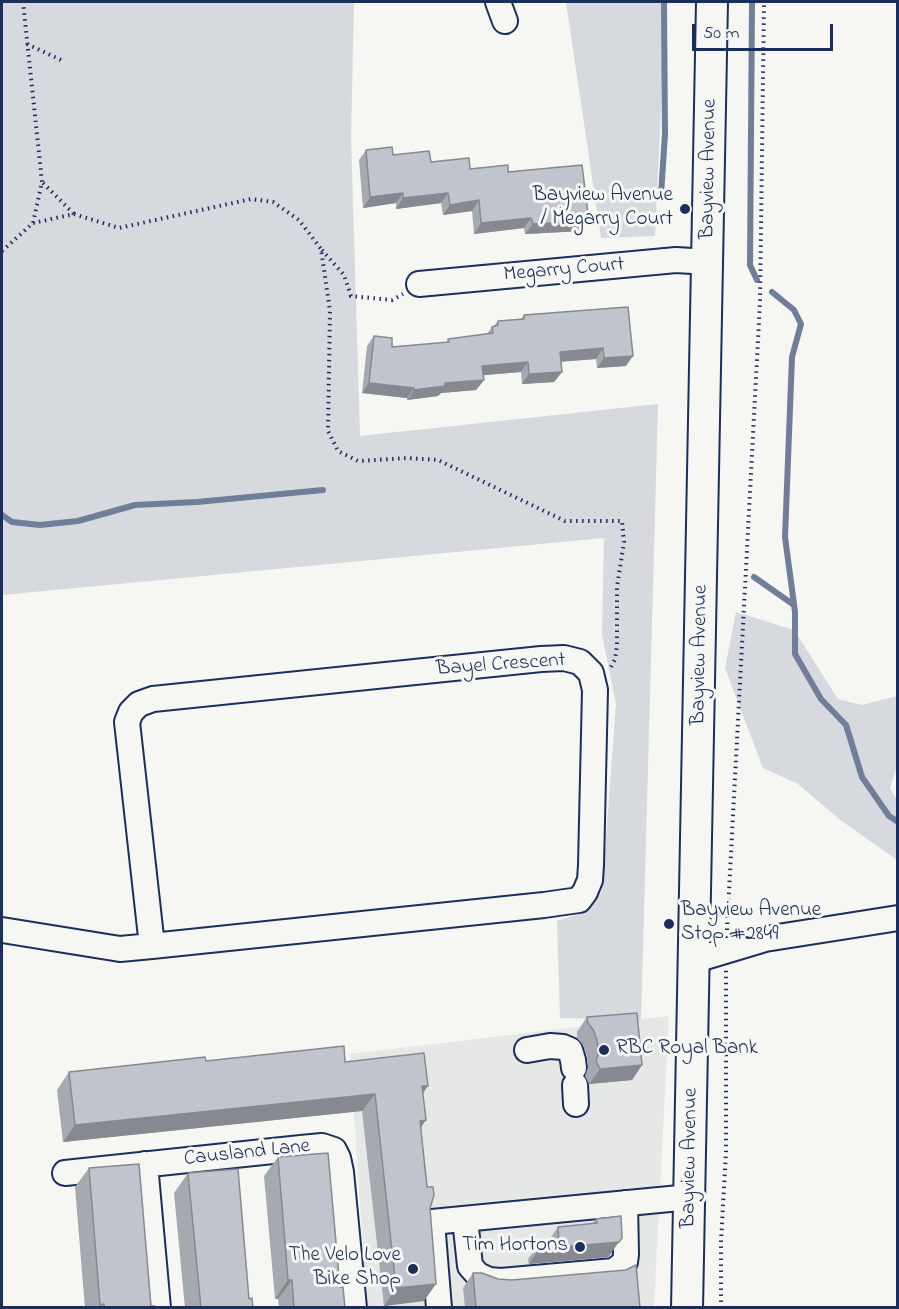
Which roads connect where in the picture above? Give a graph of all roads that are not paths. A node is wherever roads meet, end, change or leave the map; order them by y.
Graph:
1 (712, 2) edge
2 (709, 262) junction
3 (419, 284) road end
4 (897, 918) edge
5 (2, 930) edge
6 (152, 946) junction
7 (695, 960) junction
8 (527, 1050) dead end
9 (575, 1086) dead end
10 (144, 1164) junction
11 (65, 1173) dead end
12 (690, 1197) junction
13 (625, 1203) junction
14 (465, 1219) junction
15 (158, 1308) edge
16 (354, 1308) edge
17 (439, 1308) edge
18 (687, 1308) edge

1 - 2 main road, Bayview Avenue
2 - 3 street, Megarry Court
2 - 7 main road, Bayview Avenue
4 - 7 street
5 - 6 street
6 - 6 street, Bayel Crescent
7 - 12 main road, Bayview Avenue
8 - 9 street
10 - 11 street, Causland Lane
10 - 15 street
10 - 16 street, Causland Lane
12 - 13 street
12 - 18 main road, Bayview Avenue
13 - 14 street
13 - 14 street
14 - 17 street

